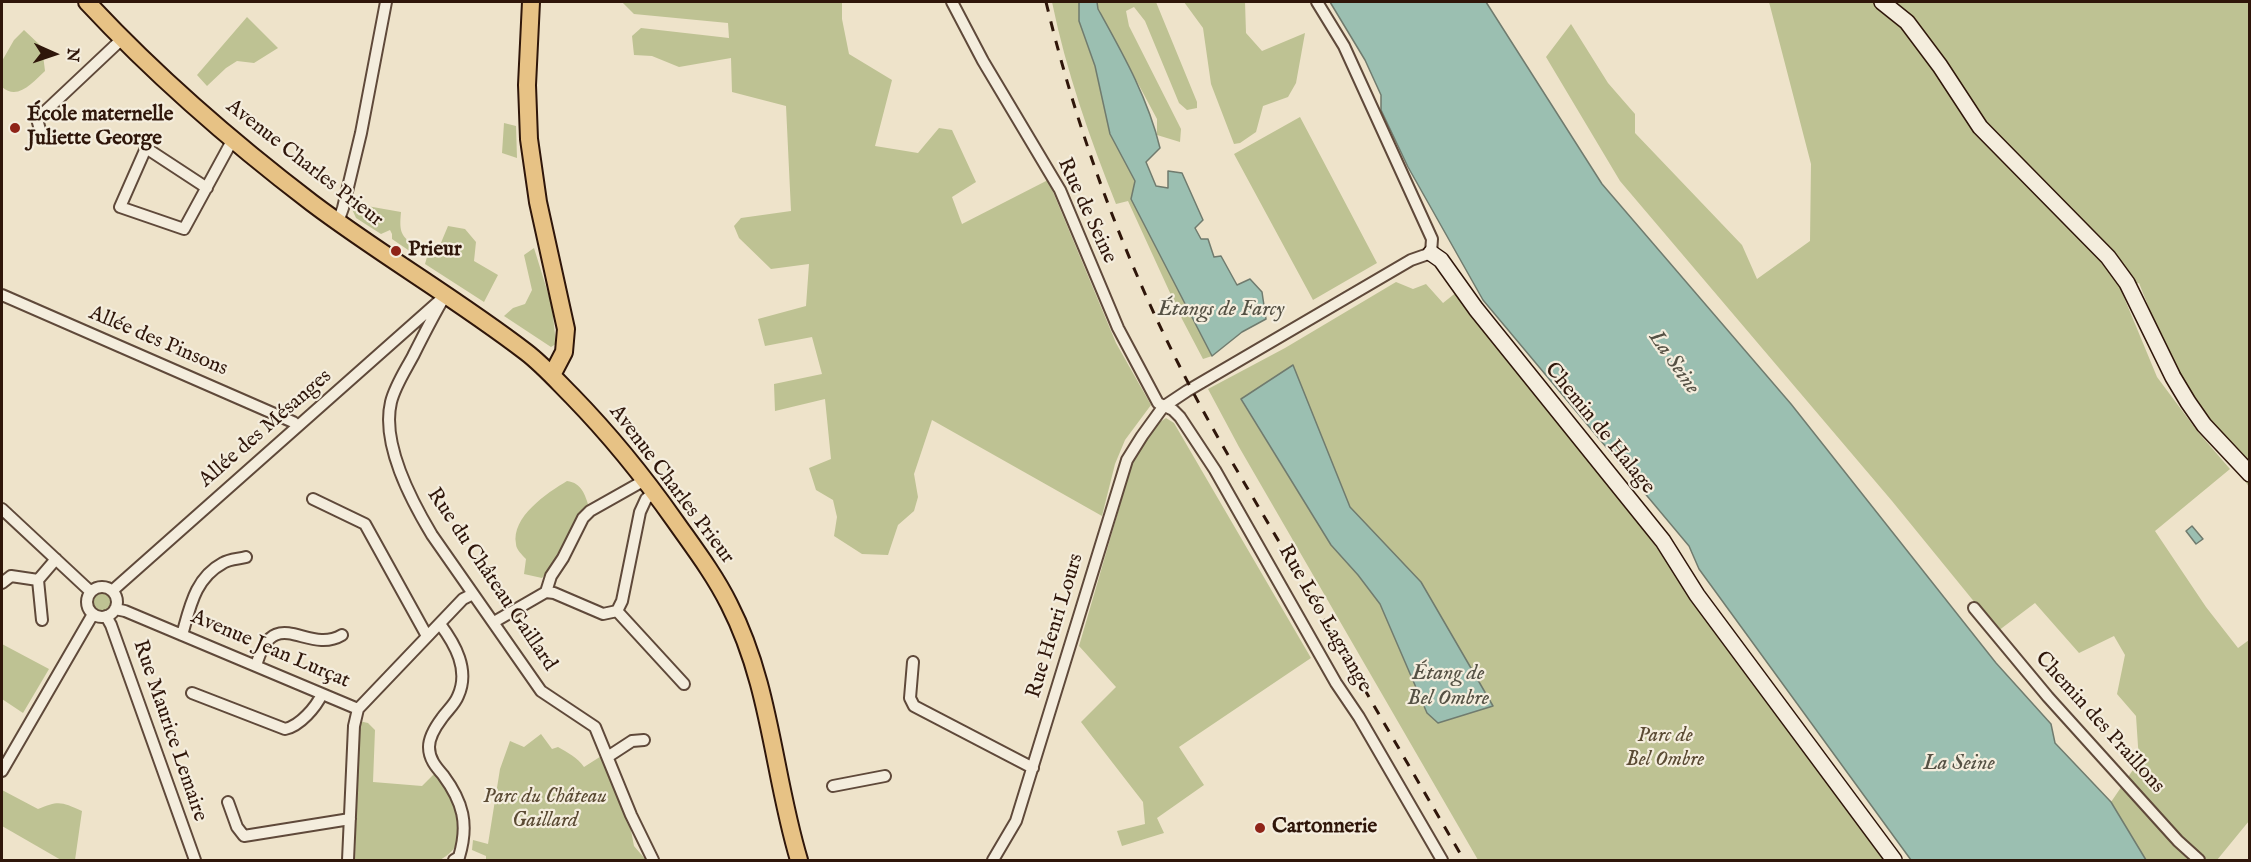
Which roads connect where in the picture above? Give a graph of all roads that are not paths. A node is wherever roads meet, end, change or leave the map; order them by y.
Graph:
1 (87, 2) edge
2 (386, 2) edge
3 (531, 2) edge
4 (952, 2) edge
5 (1317, 2) edge
6 (1882, 2) edge
7 (123, 38) junction
8 (42, 137) dead end
9 (233, 139) junction
10 (207, 188) junction
11 (338, 222) junction
12 (1431, 253) junction
13 (2, 295) edge
14 (445, 296) junction
15 (552, 375) junction
16 (1163, 407) junction
17 (298, 426) junction
18 (2250, 474) edge
19 (649, 486) junction
20 (312, 499) dead end
21 (2, 509) edge
22 (246, 557) dead end
23 (56, 559) junction
24 (38, 579) junction
25 (2, 584) edge
26 (112, 591) junction
27 (546, 591) junction
28 (91, 592) junction
29 (473, 594) junction
30 (1974, 608) dead end
31 (617, 611) junction
32 (110, 613) junction
33 (93, 614) junction
34 (42, 620) dead end
35 (494, 622) junction
36 (440, 624) junction
37 (182, 635) junction
38 (342, 635) dead end
39 (427, 636) junction
40 (913, 662) dead end
41 (256, 666) junction
42 (684, 684) dead end
43 (192, 693) dead end
44 (322, 694) junction
45 (358, 709) junction
46 (644, 740) dead end
47 (609, 756) junction
48 (1033, 768) junction
49 (2, 771) edge
50 (885, 777) dead end
51 (833, 786) dead end
52 (228, 802) dead end
53 (350, 819) junction
54 (195, 861) edge
55 (348, 861) edge
56 (454, 861) edge
57 (653, 861) edge
58 (799, 861) edge
59 (993, 861) edge
60 (1442, 861) edge
61 (1894, 861) edge
62 (2199, 861) edge

1 - 7 main road, Avenue Charles Prieur
2 - 11 street
3 - 15 main road
4 - 16 street, Rue de Seine
5 - 12 street
6 - 18 street
7 - 8 street
7 - 9 main road, Avenue Charles Prieur
9 - 10 street
9 - 11 main road, Avenue Charles Prieur
10 - 10 street
11 - 14 main road, Avenue Charles Prieur
12 - 16 street
12 - 61 street, Chemin de Halage
13 - 17 street, Allée des Pinsons
14 - 15 main road, Avenue Charles Prieur
14 - 17 street, Allée des Mésanges
14 - 29 street, Rue du Château Gaillard
15 - 19 main road, Avenue Charles Prieur
16 - 48 street, Rue Henri Lours
16 - 60 street, Rue Léo Lagrange
17 - 26 street, Allée des Mésanges
19 - 27 street
19 - 31 street
19 - 58 main road, Avenue Charles Prieur
20 - 39 street
21 - 23 street
22 - 37 street
23 - 24 street
23 - 28 street
24 - 25 street
24 - 34 street
26 - 28 street
26 - 32 street
27 - 31 street
27 - 35 street
28 - 33 street
29 - 35 street, Rue du Château Gaillard
29 - 36 street, Avenue Jean Lurçat
30 - 62 street, Chemin des Praillons
31 - 42 street
32 - 33 street
32 - 37 street, Avenue Jean Lurçat
32 - 54 street, Rue Maurice Lemaire
33 - 49 street
35 - 47 street, Rue du Château Gaillard
36 - 39 street, Avenue Jean Lurçat
36 - 56 street
37 - 41 street, Avenue Jean Lurçat
38 - 41 street
39 - 45 street, Avenue Jean Lurçat
40 - 48 street
41 - 44 street, Avenue Jean Lurçat
43 - 44 street
44 - 45 street, Avenue Jean Lurçat
45 - 53 street
46 - 47 street
47 - 57 street, Rue du Château Gaillard
48 - 59 street, Rue Henri Lours
50 - 51 street
52 - 53 street
53 - 55 street

